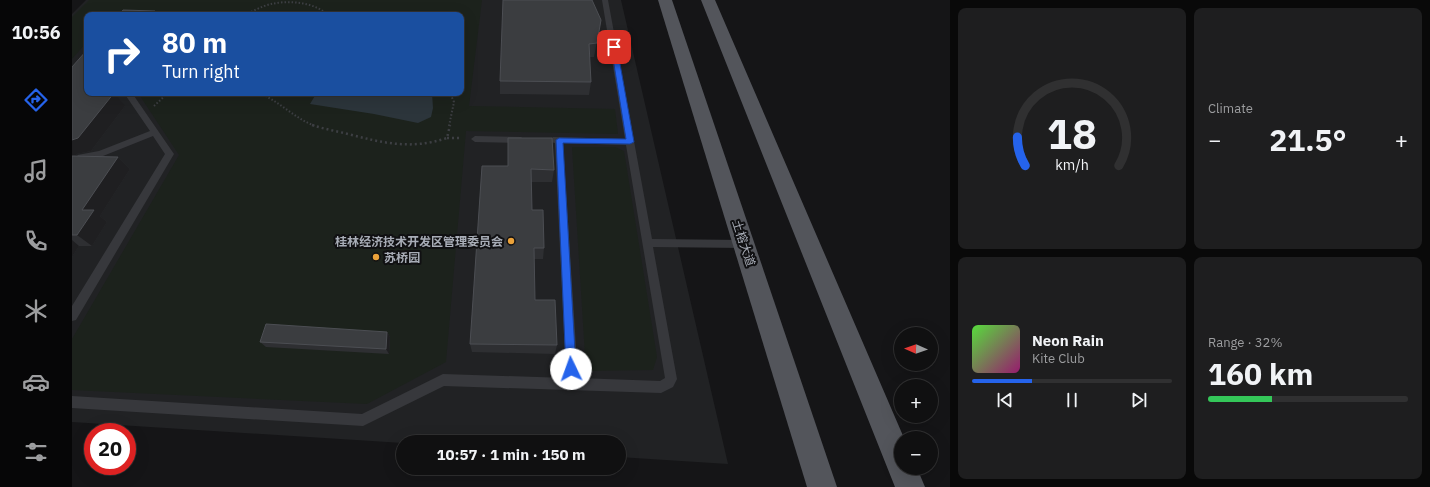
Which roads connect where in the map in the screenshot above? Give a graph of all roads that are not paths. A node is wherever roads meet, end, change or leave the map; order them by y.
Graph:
1 (605, 0) edge
2 (666, 0) edge
3 (708, 0) edge
4 (130, 96) edge
5 (155, 132) junction
6 (475, 139) dead end
7 (529, 140) edge
8 (544, 140) edge
9 (559, 140) junction
10 (630, 142) junction
11 (72, 159) edge
12 (648, 243) junction
13 (744, 244) junction
14 (72, 316) edge
15 (572, 384) junction
16 (72, 402) edge
17 (894, 450) edge
18 (905, 475) edge
19 (822, 487) edge
20 (910, 487) edge

1 - 10 lane
2 - 13 main road, 土榕大道
3 - 17 main road
4 - 5 lane
5 - 11 lane
5 - 14 lane
6 - 7 lane
8 - 9 lane
9 - 10 lane
9 - 15 lane
10 - 12 lane
12 - 13 lane
12 - 15 lane
13 - 19 main road, 土榕大道
15 - 16 lane
18 - 20 main road

